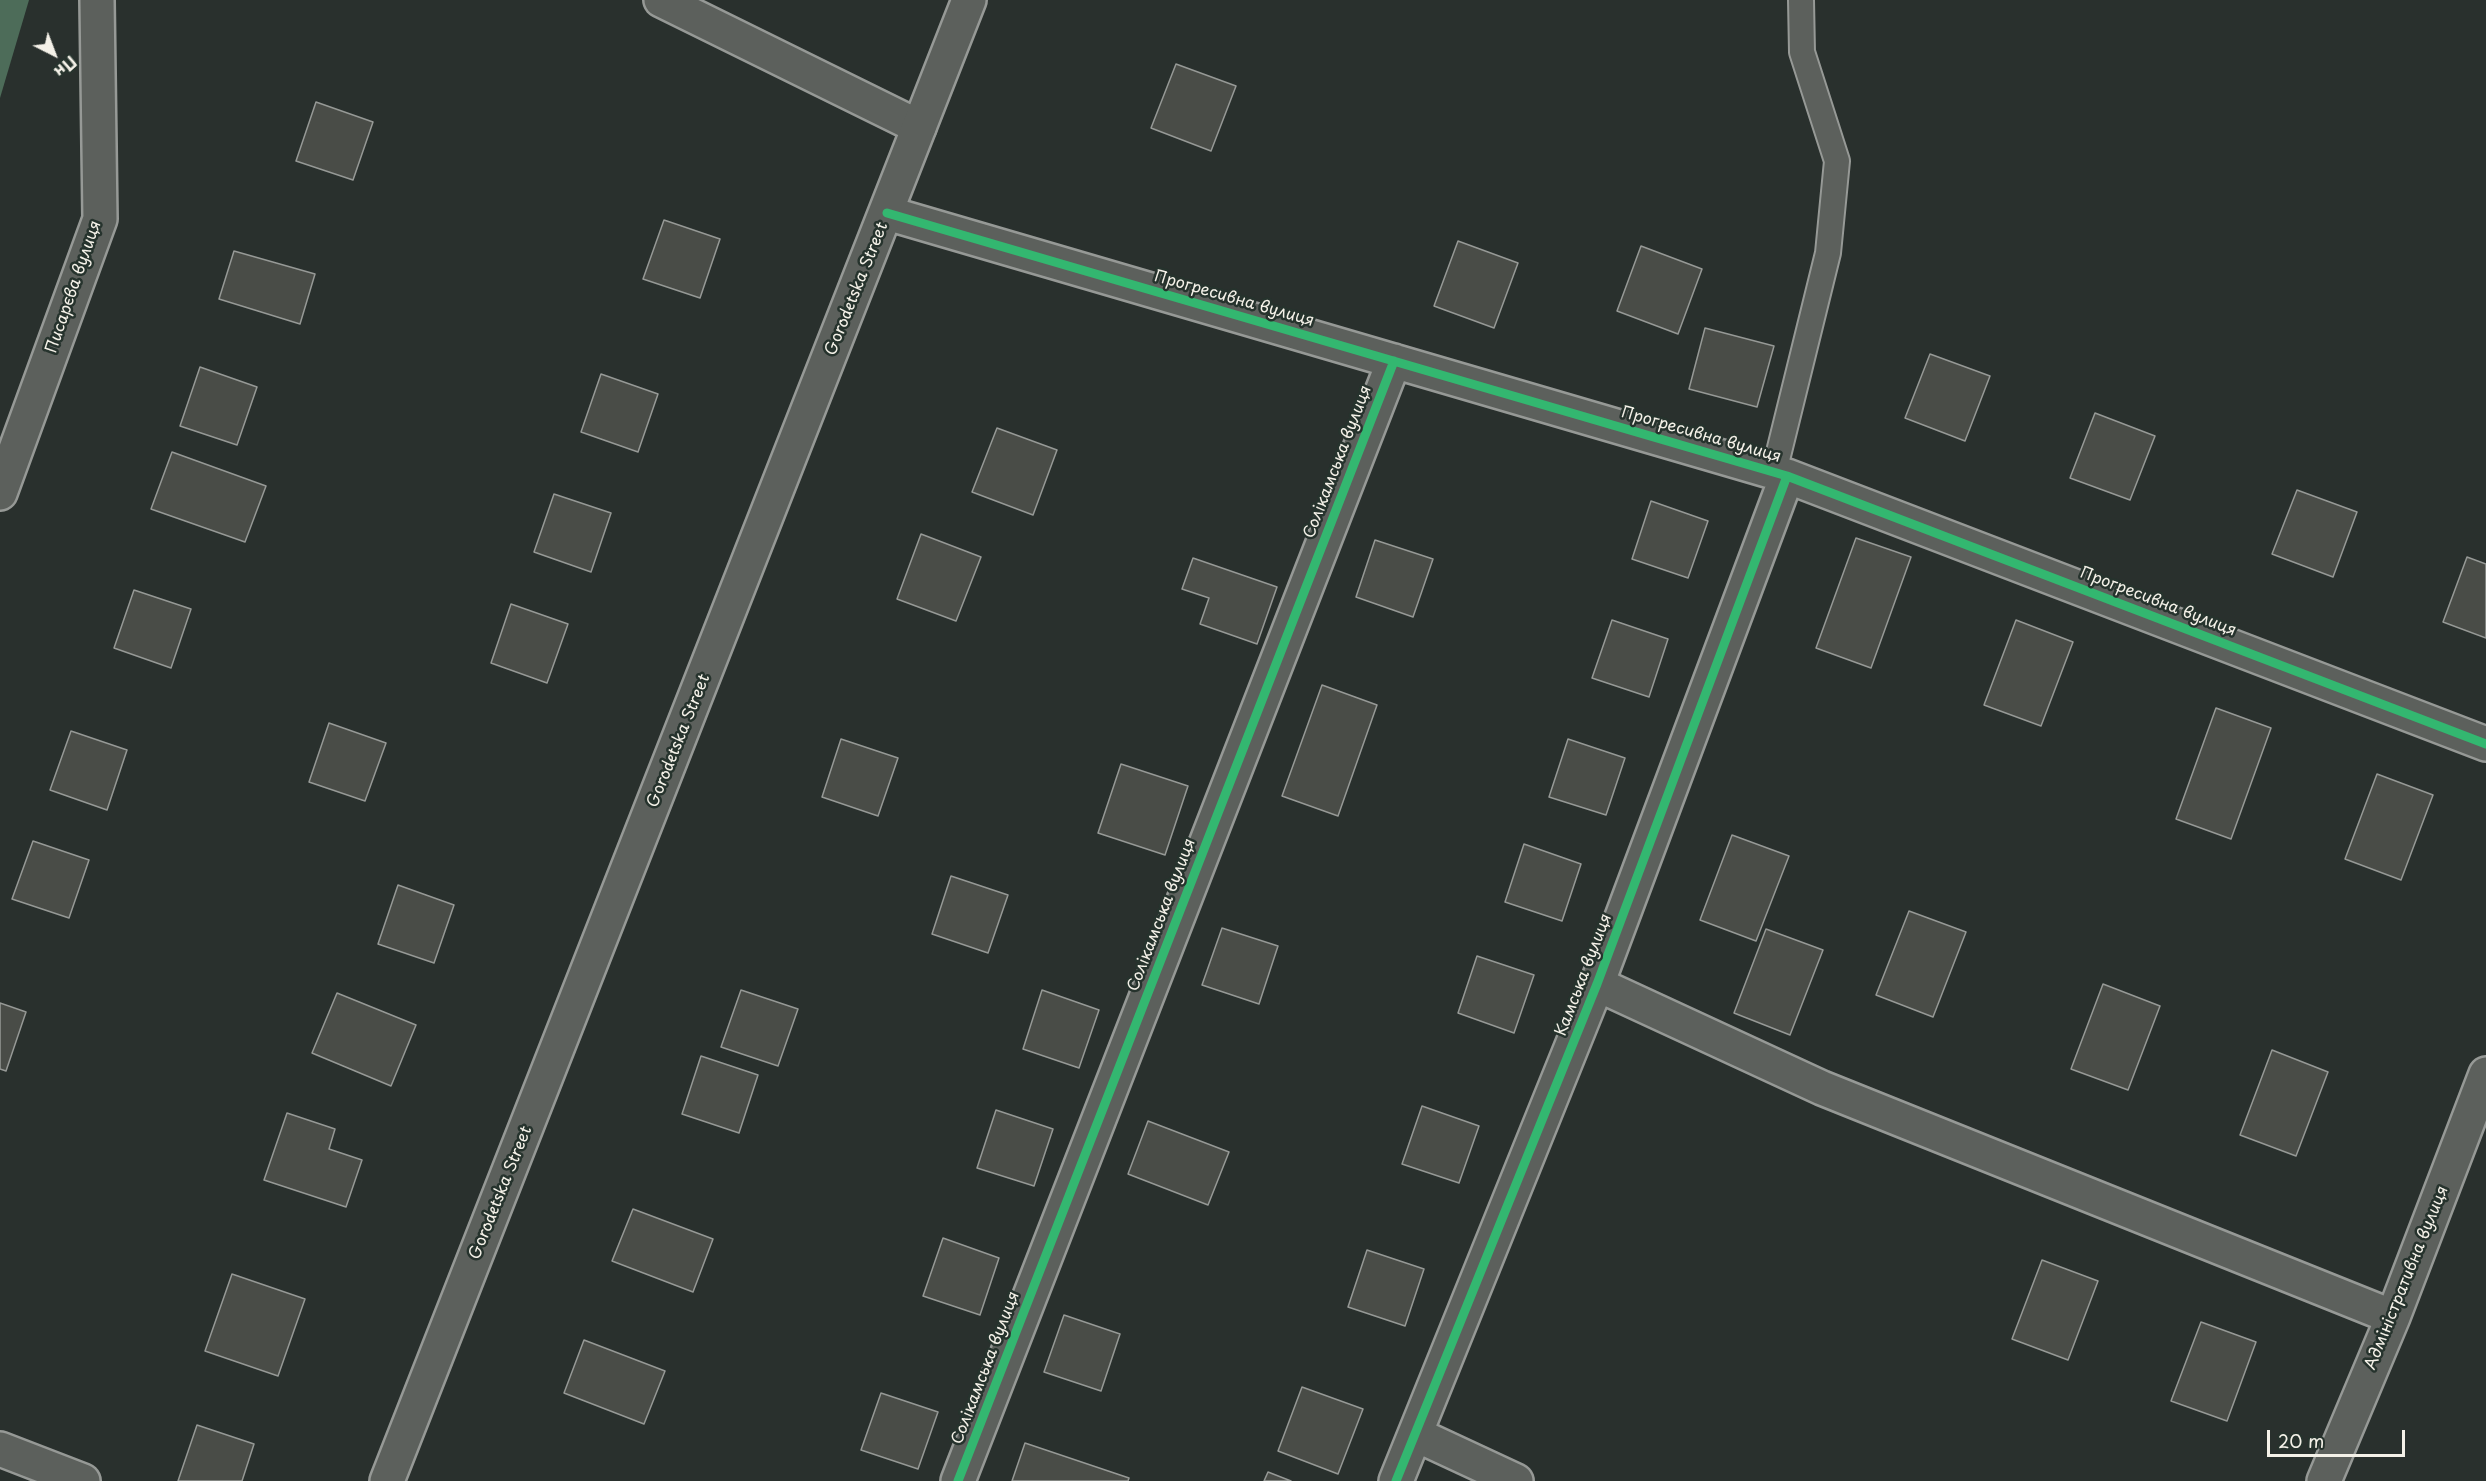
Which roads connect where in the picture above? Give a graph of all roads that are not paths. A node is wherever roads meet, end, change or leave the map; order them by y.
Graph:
1 (97, 0) edge
2 (661, 0) edge
3 (969, 0) edge
4 (1801, 0) edge
5 (919, 127) junction
6 (887, 213) junction
7 (1394, 361) junction
8 (1781, 474) junction
9 (0, 493) edge
10 (2486, 744) edge
11 (1597, 984) junction
12 (2486, 1074) edge
13 (2393, 1317) junction
14 (1415, 1434) junction
15 (0, 1449) edge
16 (83, 1481) edge
17 (387, 1481) edge
18 (958, 1481) edge
19 (1396, 1481) edge
20 (1516, 1481) edge
21 (2324, 1481) edge

1 - 9 street, Писарєва вулиця
2 - 5 street
3 - 5 street, Gorodetska Street
4 - 8 lane
5 - 6 street, Gorodetska Street
6 - 7 street, Прогресивна вулиця
6 - 17 street, Gorodetska Street
7 - 8 street, Прогресивна вулиця
7 - 18 street, Солікамська вулиця
8 - 10 street, Прогресивна вулиця
8 - 11 street, Камська вулиця
11 - 13 street
11 - 14 street, Камська вулиця
12 - 13 street, Адміністративна вулиця
13 - 21 street, Адміністративна вулиця
14 - 19 street, Камська вулиця
14 - 20 street
15 - 16 street

